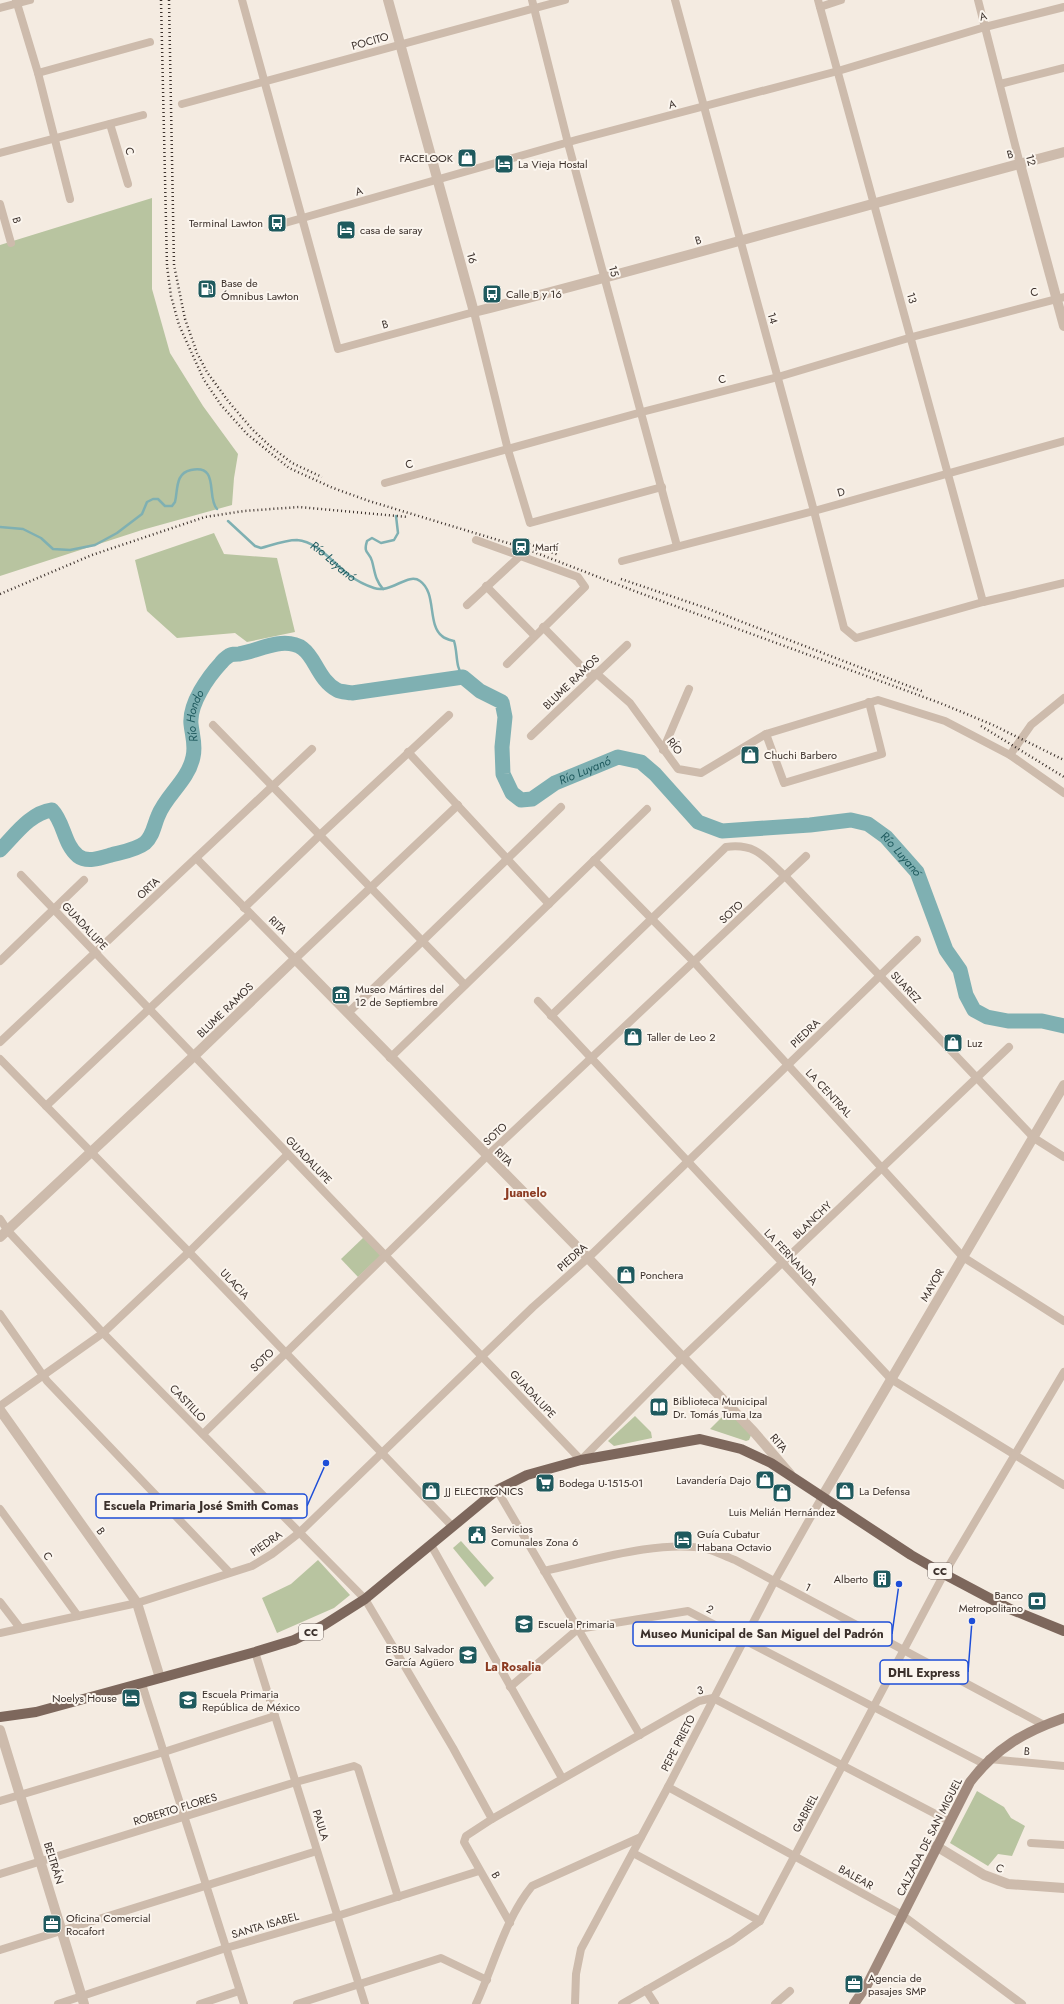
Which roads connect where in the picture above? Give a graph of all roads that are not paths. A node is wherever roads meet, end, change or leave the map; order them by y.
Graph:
1 (30, 0) edge
2 (242, 0) edge
3 (388, 0) edge
4 (532, 0) edge
5 (565, 0) edge
6 (675, 0) edge
7 (841, 0) edge
8 (978, 0) edge
9 (16, 2) edge
10 (819, 3) edge
11 (1064, 7) edge
12 (0, 8) edge
13 (534, 8) junction
14 (985, 27) junction
15 (150, 42) dead end
16 (400, 44) junction
17 (1064, 68) edge
18 (838, 71) junction
19 (38, 73) junction
20 (265, 83) junction
21 (1000, 84) junction
22 (182, 104) dead end
23 (704, 107) junction
24 (143, 115) dead end
25 (110, 124) junction
26 (54, 138) junction
27 (568, 143) junction
28 (1064, 152) edge
29 (0, 153) edge
30 (1020, 164) junction
31 (438, 179) junction
32 (128, 184) dead end
33 (70, 199) dead end
34 (0, 204) edge
35 (874, 204) junction
36 (302, 219) junction
37 (285, 222) dead end
38 (740, 240) junction
39 (11, 243) dead end
40 (604, 279) junction
41 (1060, 298) edge
42 (474, 312) junction
43 (1064, 326) edge
44 (912, 337) junction
45 (778, 377) junction
46 (642, 412) junction
47 (1064, 441) edge
48 (508, 450) junction
49 (948, 474) junction
50 (385, 483) dead end
51 (662, 487) junction
52 (814, 511) junction
53 (476, 540) dead end
54 (678, 546) junction
55 (520, 556) junction
56 (622, 561) dead end
57 (1064, 583) edge
58 (486, 586) junction
59 (983, 602) junction
60 (467, 605) dead end
61 (543, 627) junction
62 (534, 635) junction
63 (627, 645) dead end
64 (507, 664) dead end
65 (597, 674) junction
66 (689, 689) dead end
67 (1064, 698) edge
68 (869, 702) junction
69 (449, 715) dead end
70 (213, 725) dead end
71 (766, 734) junction
72 (531, 736) dead end
73 (312, 749) dead end
74 (663, 750) junction
75 (408, 752) junction
76 (1010, 755) junction
77 (272, 786) junction
78 (1064, 793) edge
79 (458, 805) junction
80 (561, 806) dead end
81 (647, 809) dead end
82 (321, 834) junction
83 (806, 856) dead end
84 (196, 858) junction
85 (507, 859) junction
86 (594, 860) junction
87 (22, 875) dead end
88 (785, 876) junction
89 (84, 880) dead end
90 (371, 888) junction
91 (549, 904) junction
92 (54, 909) junction
93 (247, 911) junction
94 (652, 919) junction
95 (917, 940) dead end
96 (422, 941) junction
97 (95, 953) junction
98 (295, 959) junction
99 (0, 961) edge
100 (694, 962) junction
101 (880, 975) junction
102 (465, 985) junction
103 (538, 1002) dead end
104 (149, 1010) junction
105 (348, 1013) junction
106 (551, 1016) junction
107 (0, 1042) edge
108 (1009, 1047) dead end
109 (194, 1056) junction
110 (390, 1058) junction
111 (0, 1059) edge
112 (591, 1059) junction
113 (788, 1064) junction
114 (976, 1080) junction
115 (1064, 1085) edge
116 (46, 1106) junction
117 (1034, 1138) junction
118 (91, 1153) junction
119 (288, 1154) junction
120 (487, 1156) junction
121 (1064, 1156) edge
122 (687, 1162) junction
123 (882, 1167) junction
124 (0, 1219) edge
125 (4, 1234) edge
126 (189, 1252) junction
127 (386, 1255) junction
128 (963, 1257) junction
129 (588, 1258) junction
130 (782, 1263) junction
131 (0, 1314) edge
132 (1064, 1321) edge
133 (104, 1333) junction
134 (286, 1353) junction
135 (482, 1356) junction
136 (683, 1357) junction
137 (1064, 1372) edge
138 (43, 1376) junction
139 (891, 1378) junction
140 (0, 1406) edge
141 (0, 1410) edge
142 (203, 1434) junction
143 (380, 1453) junction
144 (1015, 1454) junction
145 (581, 1460) junction
146 (792, 1476) junction
147 (1064, 1485) edge
148 (497, 1490) junction
149 (822, 1498) junction
150 (0, 1509) edge
151 (452, 1526) junction
152 (299, 1533) junction
153 (431, 1545) junction
154 (544, 1571) junction
155 (229, 1572) junction
156 (944, 1574) junction
157 (774, 1582) junction
158 (365, 1599) junction
159 (0, 1602) edge
160 (137, 1603) junction
161 (78, 1616) junction
162 (20, 1628) junction
163 (578, 1629) junction
164 (1064, 1631) edge
165 (0, 1633) edge
166 (744, 1640) junction
167 (903, 1651) junction
168 (255, 1652) junction
169 (160, 1678) junction
170 (142, 1684) junction
171 (510, 1687) junction
172 (714, 1698) junction
173 (874, 1707) junction
174 (275, 1716) junction
175 (0, 1717) edge
176 (1064, 1718) edge
177 (1044, 1725) junction
178 (0, 1730) edge
179 (640, 1735) junction
180 (164, 1752) junction
181 (986, 1762) junction
182 (842, 1766) junction
183 (1064, 1766) edge
184 (562, 1778) junction
185 (296, 1782) junction
186 (668, 1787) junction
187 (19, 1795) junction
188 (0, 1801) edge
189 (185, 1818) junction
190 (492, 1818) junction
191 (949, 1821) junction
192 (641, 1837) junction
193 (464, 1838) joint
194 (1031, 1843) dead end
195 (1064, 1845) edge
196 (936, 1846) junction
197 (317, 1851) junction
198 (632, 1852) junction
199 (795, 1856) junction
200 (41, 1862) junction
201 (479, 1871) junction
202 (0, 1874) edge
203 (206, 1884) junction
204 (1064, 1888) edge
205 (398, 1897) junction
206 (902, 1915) junction
207 (338, 1916) junction
208 (760, 1921) junction
209 (510, 1923) junction
210 (61, 1930) junction
211 (226, 1948) junction
212 (0, 1950) edge
213 (487, 1980) junction
214 (359, 1984) junction
215 (646, 1990) junction
216 (240, 1991) junction
217 (790, 1991) dead end
218 (83, 2000) edge
219 (58, 2004) edge
220 (200, 2004) edge
221 (244, 2004) edge
222 (297, 2004) edge
223 (365, 2004) edge
224 (476, 2004) edge
225 (575, 2004) edge
226 (622, 2004) edge
227 (655, 2004) edge
228 (775, 2004) edge
229 (854, 2004) edge
230 (1022, 2004) edge

1 - 9 street
2 - 20 street
3 - 16 street, 16
4 - 13 street, 15
5 - 13 street, POCITO
6 - 23 street, 14
7 - 10 street
8 - 14 street, 12
9 - 12 street
9 - 19 street
10 - 18 street, 13
11 - 14 street, A
13 - 16 street, POCITO
13 - 27 street, 15
14 - 18 street, A
14 - 21 street, 12
15 - 19 street
16 - 20 street, POCITO
16 - 31 street, 16
17 - 21 street
18 - 23 street, A
18 - 35 street, 13
19 - 26 street
20 - 22 street, POCITO
20 - 36 street
21 - 30 street, 12
23 - 27 street, A
23 - 38 street, 14
24 - 25 street
25 - 26 street
25 - 32 street, C
26 - 29 street
26 - 33 street
27 - 31 street, A
27 - 40 street, 15
28 - 30 street, B
30 - 35 street, B
30 - 41 street, 12
31 - 36 street, A
31 - 42 street, 16
34 - 39 street, B
35 - 38 street, B
35 - 44 street, 13
36 - 37 street, A
36 - 42 street, B
38 - 40 street, B
38 - 45 street, 14
40 - 42 street, B
40 - 46 street, 15
41 - 43 street, 12
41 - 44 street, C
42 - 48 street, 16
44 - 45 street, C
44 - 49 street, 13
45 - 46 street, C
45 - 52 street, 14
46 - 48 street, C
46 - 51 street, 15
47 - 49 street, D
48 - 50 street, C
48 - 51 street, 16
49 - 52 street, D
49 - 59 street, 13
51 - 54 street, 15
52 - 54 street, D
52 - 59 street, 14
53 - 55 street
54 - 56 street, D
55 - 58 street
55 - 61 street
57 - 59 street
58 - 60 street
58 - 62 street
61 - 62 street
61 - 65 street, RÍO
62 - 64 street
63 - 65 street, BLUME RAMOS
65 - 72 street, BLUME RAMOS
65 - 74 street, RÍO
66 - 74 street
67 - 76 street
68 - 71 street, RÍO
68 - 71 street
68 - 76 street
69 - 75 street
70 - 77 street
71 - 74 street, RÍO
73 - 77 street, ORTA
75 - 79 street
75 - 82 street
76 - 78 street
77 - 82 street
77 - 84 street, ORTA
79 - 85 street
79 - 90 street, BLUME RAMOS
80 - 85 street
81 - 86 street
82 - 90 street
82 - 93 street
83 - 88 street, SOTO
84 - 93 street, RITA
84 - 97 street, ORTA
85 - 91 street
85 - 96 street
86 - 91 street
86 - 94 street, LA CENTRAL
87 - 92 street, GUADALUPE
88 - 94 street, SUAREZ
88 - 100 street, SOTO
88 - 101 street, SUAREZ
89 - 92 street
90 - 96 street
90 - 98 street, BLUME RAMOS
91 - 102 street
92 - 97 street, GUADALUPE
92 - 99 street
93 - 98 street, RITA
93 - 104 street
94 - 100 street, LA CENTRAL
94 - 106 street
95 - 101 street, PIEDRA
96 - 102 street
96 - 105 street
97 - 104 street, GUADALUPE
97 - 107 street, ORTA
98 - 105 street, RITA
98 - 109 street, BLUME RAMOS
100 - 112 street, SOTO
100 - 113 street, LA CENTRAL
101 - 113 street, PIEDRA
101 - 114 street, SUAREZ
102 - 110 street
103 - 106 street, LA FERNANDA
104 - 109 street, GUADALUPE
104 - 116 street
105 - 110 street, RITA
106 - 112 street, LA FERNANDA
108 - 114 street, BLANCHY
109 - 118 street, BLUME RAMOS
109 - 119 street, GUADALUPE
110 - 120 street, RITA
111 - 116 street, ULACIA
112 - 120 street, SOTO
112 - 122 street, LA FERNANDA
113 - 122 street, PIEDRA
113 - 123 street, LA CENTRAL
114 - 117 street, SUAREZ
114 - 123 street, BLANCHY
115 - 117 street, MAYOR
116 - 118 street, ULACIA
117 - 121 street, SUAREZ
117 - 128 street, MAYOR
118 - 125 street, BLUME RAMOS
118 - 126 street, ULACIA
119 - 126 street
119 - 127 street, GUADALUPE
120 - 127 street, SOTO
120 - 129 street, RITA
122 - 129 street, PIEDRA
122 - 130 street, LA FERNANDA
123 - 128 street, LA CENTRAL
123 - 130 street, BLANCHY
124 - 125 street, CASTILLO
125 - 133 street, CASTILLO
126 - 133 street
126 - 134 street, ULACIA
127 - 134 street, SOTO
127 - 135 street, GUADALUPE
128 - 132 street, LA CENTRAL
128 - 139 street, MAYOR
129 - 135 street, PIEDRA
129 - 136 street, RITA
130 - 136 street, BLANCHY
130 - 139 street, LA FERNANDA
131 - 138 street
133 - 138 street
133 - 142 street, CASTILLO
134 - 142 street, SOTO
134 - 143 street, ULACIA
135 - 143 street, PIEDRA
135 - 145 street, GUADALUPE
136 - 145 street, BLANCHY
136 - 146 street, RITA
137 - 144 street, GABRIEL
138 - 140 street
138 - 155 street
139 - 144 street, LA FERNANDA
139 - 149 street, MAYOR
141 - 160 street, B
142 - 152 street, CASTILLO
143 - 151 street, ULACIA
143 - 152 street, PIEDRA
144 - 147 street, LA FERNANDA
144 - 156 street, GABRIEL
145 - 146 main road, CC
145 - 148 main road, CC
146 - 149 main road, CC
148 - 151 main road, CC
148 - 154 street
149 - 156 main road, CC
149 - 157 street, PEPE PRIETO
150 - 161 street, C
151 - 153 main road, CC
152 - 155 street, PIEDRA
152 - 158 street, CASTILLO
153 - 158 main road, CC
153 - 171 street
154 - 157 street, 1
154 - 163 street
155 - 160 street, PIEDRA
156 - 164 main road, CC
156 - 167 street, GABRIEL
157 - 166 street, PEPE PRIETO
157 - 167 street, 1
158 - 168 main road, CC
158 - 190 street, CASTILLO
159 - 162 street
160 - 161 street, PIEDRA
160 - 169 street, B
161 - 162 street, PIEDRA
162 - 165 street, PIEDRA
163 - 166 street, 2
163 - 171 street
163 - 179 street
166 - 172 street, PEPE PRIETO
166 - 173 street, 2
167 - 173 street, GABRIEL
167 - 177 street, 1
168 - 169 main road, CC
168 - 174 street, PAULA
169 - 170 main road, CC
170 - 175 main road, CC
170 - 180 street
171 - 184 street
172 - 179 street, 3
172 - 182 street, 3
172 - 186 street, PEPE PRIETO
173 - 181 street, 2
173 - 182 street, GABRIEL
174 - 180 street
174 - 185 street, PAULA
176 - 177 main road, CALZADA DE SAN MIGUEL
177 - 181 main road, CALZADA DE SAN MIGUEL
178 - 187 street, BELTRÁN
179 - 184 street, 3
180 - 187 street
180 - 189 street
181 - 183 street, B
181 - 191 main road, CALZADA DE SAN MIGUEL
182 - 191 street, 3
182 - 199 street, GABRIEL
184 - 190 street, 3
185 - 189 street, ROBERTO FLORES
185 - 197 street, PAULA
185 - 205 street, ROBERTO FLORES
186 - 192 street, PEPE PRIETO
186 - 199 street, BALEAR
187 - 188 street
187 - 200 street, BELTRÁN
189 - 200 street, ROBERTO FLORES
189 - 203 street
190 - 193 street, 3
191 - 196 main road, CALZADA DE SAN MIGUEL
192 - 198 street, PEPE PRIETO
192 - 209 street
193 - 201 street, B
194 - 195 street
196 - 204 street, C
196 - 206 main road, CALZADA DE SAN MIGUEL
197 - 203 street
197 - 207 street, PAULA
198 - 208 street
198 - 225 street, PEPE PRIETO
199 - 206 street, BALEAR
199 - 208 street, GABRIEL
200 - 202 street, ROBERTO FLORES
200 - 210 street, BELTRÁN
201 - 205 street, SANTA ISABEL
201 - 209 street, B
203 - 210 street
203 - 211 street
205 - 207 street, SANTA ISABEL
206 - 229 main road, CALZADA DE SAN MIGUEL
206 - 230 street, BALEAR
207 - 211 street, SANTA ISABEL
207 - 214 street, PAULA
208 - 215 street, GABRIEL
209 - 213 street
210 - 212 street
210 - 218 street, BELTRÁN
211 - 216 street
211 - 218 street, SANTA ISABEL
213 - 214 street
213 - 224 street
214 - 222 street
214 - 223 street, PAULA
215 - 226 street, GABRIEL
215 - 227 street
216 - 220 street
216 - 221 street
217 - 228 street
218 - 219 street, SANTA ISABEL

